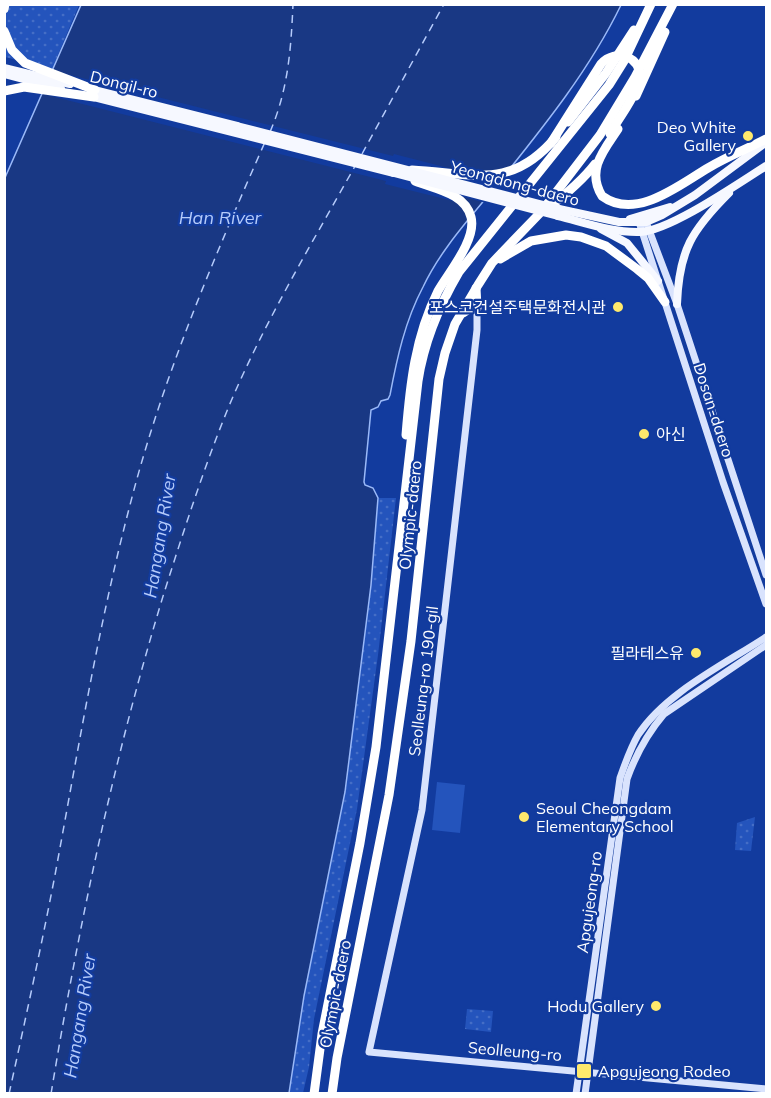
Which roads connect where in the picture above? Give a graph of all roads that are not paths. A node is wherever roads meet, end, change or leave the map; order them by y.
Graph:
1 (5, 4) edge
2 (674, 4) edge
3 (650, 6) edge
4 (4, 9) edge
5 (4, 31) edge
6 (4, 68) edge
7 (4, 75) edge
8 (4, 91) edge
9 (94, 93) junction
10 (236, 129) junction
11 (766, 141) edge
12 (551, 143) junction
13 (600, 156) junction
14 (766, 166) edge
15 (410, 170) junction
16 (394, 173) junction
17 (578, 183) junction
18 (738, 184) junction
19 (683, 203) junction
20 (541, 212) junction
21 (559, 212) junction
22 (619, 222) junction
23 (588, 224) junction
24 (644, 226) junction
25 (492, 263) junction
26 (658, 281) junction
27 (476, 288) junction
28 (665, 302) junction
29 (677, 304) junction
30 (477, 308) junction
31 (461, 314) junction
32 (406, 482) junction
33 (766, 575) edge
34 (766, 604) edge
35 (766, 637) edge
36 (766, 645) edge
37 (322, 1035) junction
38 (369, 1052) joint
39 (579, 1071) junction
40 (588, 1071) junction
41 (766, 1089) edge
42 (308, 1094) edge
43 (314, 1094) edge
44 (332, 1094) edge
45 (576, 1094) edge
46 (585, 1094) edge

1 - 4 highway
2 - 13 highway
2 - 20 highway, Olympic-daero
3 - 12 highway, bridge
3 - 32 highway, Olympic-daero
5 - 9 highway
6 - 9 main road, Dongil-ro
7 - 9 main road, Dongil-ro
8 - 9 highway
9 - 10 main road, Dongil-ro
10 - 15 main road, Yeongdong-daero, bridge
10 - 16 main road, Yeongdong-daero
11 - 13 highway
11 - 19 main road, Yeongdong-daero
12 - 15 highway, bridge
12 - 17 highway, bridge
13 - 17 highway
14 - 18 main road, Yeongdong-daero
15 - 21 main road, Yeongdong-daero, bridge
16 - 21 main road, Yeongdong-daero, bridge
16 - 32 highway, bridge
17 - 20 highway
18 - 24 main road, Yeongdong-daero
18 - 29 main road
19 - 22 main road
19 - 24 main road, Yeongdong-daero
20 - 25 highway, Olympic-daero
21 - 22 main road, Yeongdong-daero
21 - 23 main road, Yeongdong-daero
22 - 24 main road, Yeongdong-daero
23 - 24 main road, Yeongdong-daero
23 - 26 main road
24 - 26 main road, Dosan-daero
24 - 29 main road, Dosan-daero
25 - 27 highway, Olympic-daero
25 - 28 highway
26 - 28 main road, Dosan-daero
27 - 30 highway
27 - 31 highway, Olympic-daero
28 - 34 main road, Dosan-daero
29 - 33 main road, Dosan-daero
30 - 31 highway
30 - 38 main road, Seolleung-ro 190-gil
31 - 44 highway, Olympic-daero
32 - 37 highway, Olympic-daero
35 - 39 main road, Apgujeong-ro
36 - 40 main road, Apgujeong-ro
37 - 42 highway
37 - 43 highway, Olympic-daero
38 - 39 main road, Seolleung-ro
39 - 40 main road, Seolleung-ro
39 - 45 main road, Apgujeong-ro
40 - 41 main road, Seolleung-ro
40 - 46 main road, Apgujeong-ro

